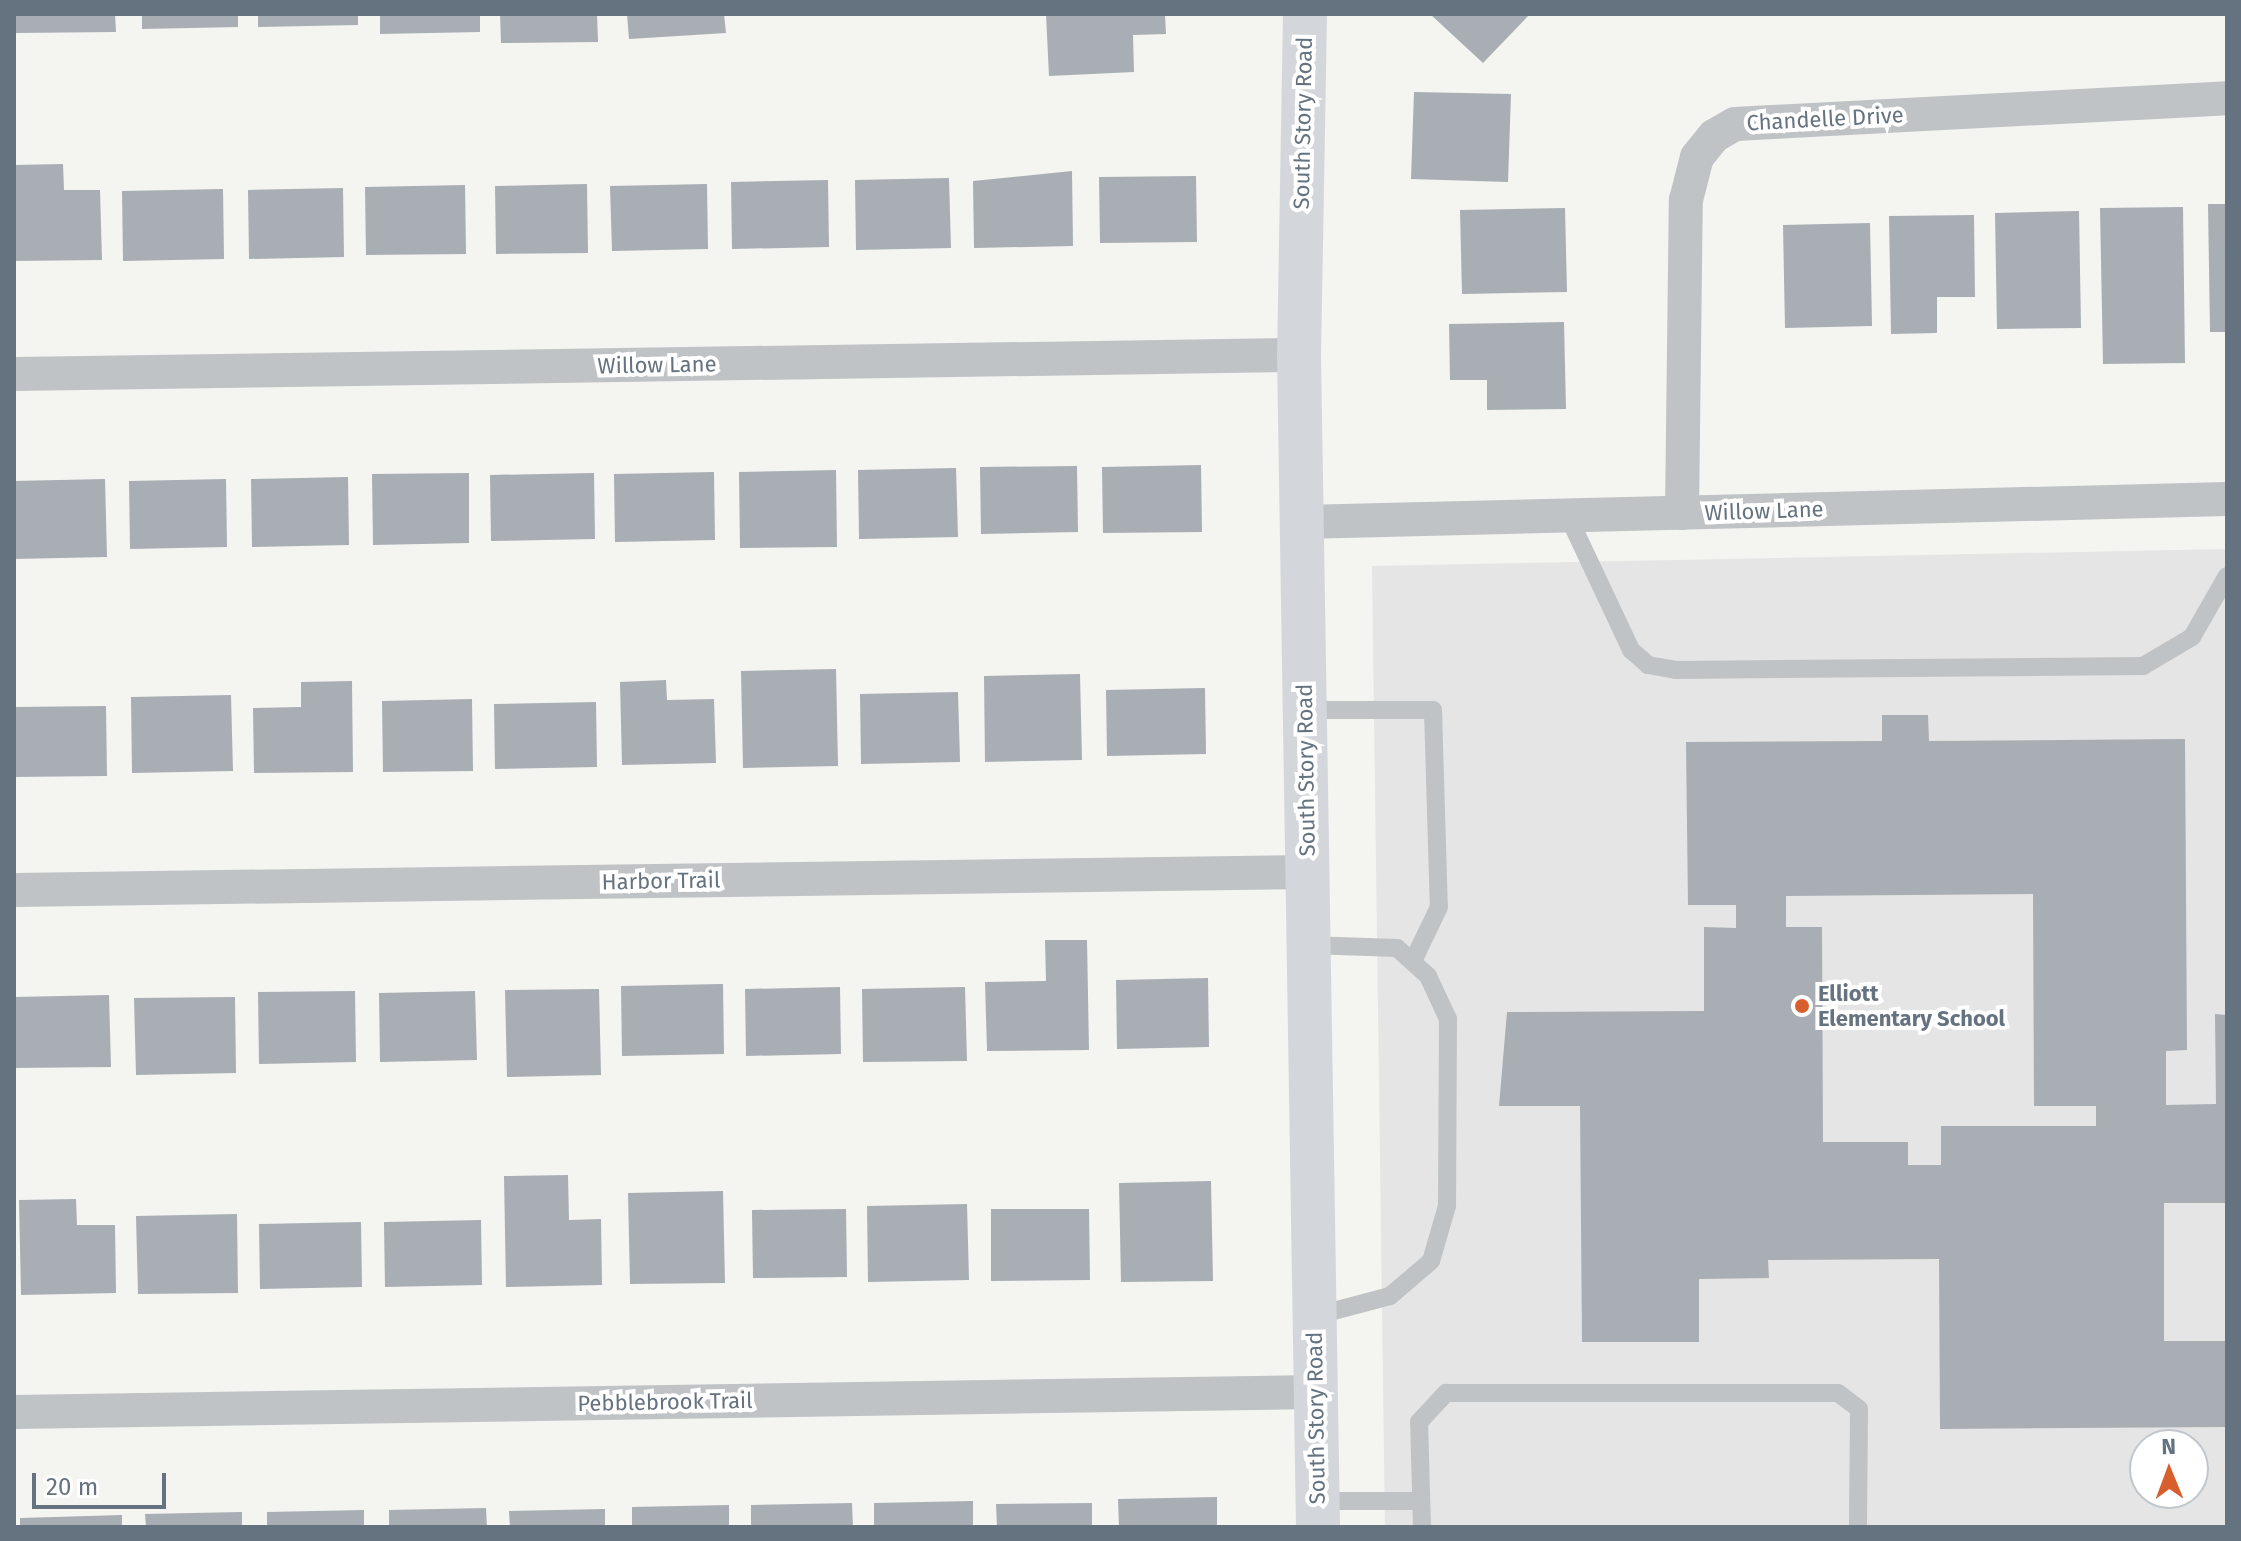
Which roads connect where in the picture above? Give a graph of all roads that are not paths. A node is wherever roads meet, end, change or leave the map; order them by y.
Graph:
1 (1305, 14) edge
2 (2227, 98) edge
3 (1299, 355) junction
4 (14, 374) edge
5 (2227, 499) edge
6 (1682, 513) junction
7 (1568, 516) junction
8 (1302, 522) junction
9 (2227, 576) edge
10 (1305, 710) junction
11 (1308, 872) junction
12 (14, 890) edge
13 (1308, 945) junction
14 (1413, 961) junction
15 (1315, 1316) junction
16 (1315, 1392) junction
17 (14, 1412) edge
18 (1421, 1501) junction
19 (1318, 1514) edge
20 (1422, 1527) edge
21 (1858, 1527) edge

1 - 3 main road, South Story Road
2 - 6 street, Chandelle Drive
3 - 4 street, Willow Lane
3 - 8 main road, South Story Road
5 - 6 street, Willow Lane
6 - 7 street, Willow Lane
7 - 8 street, Willow Lane
7 - 9 lane
8 - 10 main road, South Story Road
10 - 11 main road, South Story Road
10 - 14 lane
11 - 12 street, Harbor Trail
11 - 13 main road, South Story Road
13 - 14 lane
13 - 15 main road, South Story Road
14 - 15 lane
15 - 16 main road, South Story Road
16 - 17 street, Pebblebrook Trail
16 - 19 main road, South Story Road
18 - 19 lane
18 - 20 lane
18 - 21 lane

